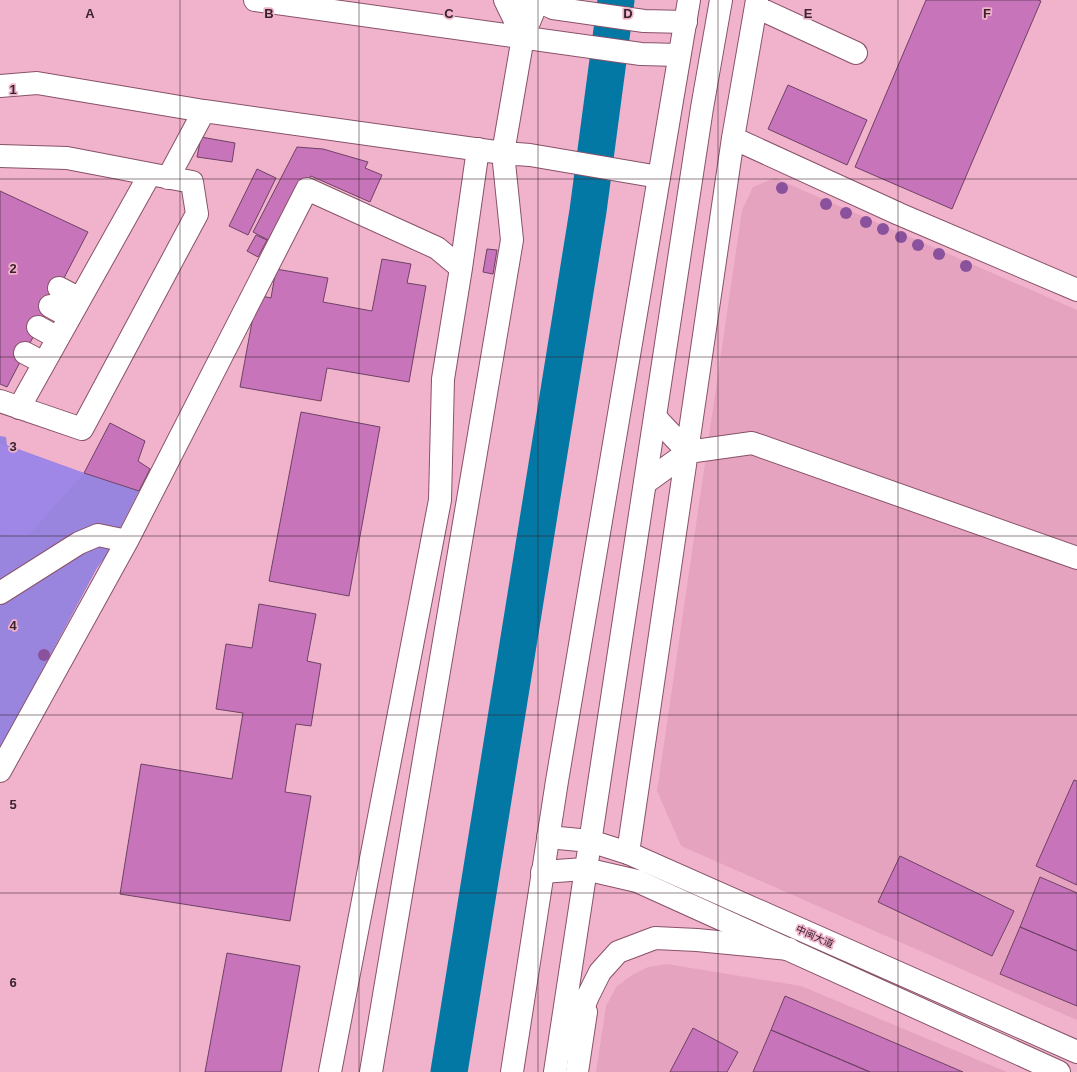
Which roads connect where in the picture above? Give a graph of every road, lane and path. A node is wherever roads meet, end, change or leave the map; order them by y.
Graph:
1 (255, 0) edge
2 (505, 0) edge
3 (689, 0) edge
4 (721, 0) edge
5 (537, 2) edge
6 (757, 3) edge
7 (686, 22) junction
8 (523, 37) junction
9 (856, 54) dead end
10 (679, 56) junction
11 (0, 86) edge
12 (204, 111) junction
13 (733, 138) junction
14 (478, 150) junction
15 (503, 153) junction
16 (0, 156) edge
17 (159, 176) junction
18 (659, 177) junction
19 (461, 268) junction
20 (1077, 290) edge
21 (54, 297) dead end
22 (75, 308) junction
23 (38, 327) dead end
24 (58, 338) junction
25 (24, 353) dead end
26 (44, 363) junction
27 (10, 405) edge
28 (655, 417) junction
29 (688, 452) junction
30 (645, 483) junction
31 (126, 541) junction
32 (1077, 558) edge
33 (0, 593) edge
34 (0, 771) edge
35 (548, 838) junction
36 (590, 841) junction
37 (628, 853) junction
38 (585, 869) junction
39 (542, 872) junction
40 (789, 949) junction
41 (588, 996) junction
42 (1077, 1052) edge
43 (330, 1072) edge
44 (371, 1072) edge
45 (512, 1072) edge
46 (556, 1072) edge
47 (577, 1072) edge
48 (1059, 1072) edge

1 - 8 main road
2 - 8 main road
3 - 7 main road
4 - 28 main road
5 - 7 main road
5 - 8 main road
6 - 9 main road
6 - 13 main road
7 - 10 main road
8 - 10 main road
8 - 15 main road
10 - 18 main road
11 - 12 main road
12 - 14 main road
12 - 17 main road
13 - 20 main road
13 - 29 main road
14 - 15 main road
14 - 19 main road
15 - 18 main road
15 - 44 main road
16 - 17 main road
17 - 22 main road
17 - 27 main road
18 - 35 main road
19 - 31 main road
19 - 43 main road
21 - 22 main road
22 - 24 main road
23 - 24 main road
24 - 26 main road
25 - 26 main road
26 - 27 main road
28 - 29 main road
28 - 30 main road
29 - 30 main road
29 - 32 main road
29 - 37 main road
30 - 36 main road
31 - 33 main road
31 - 34 main road
35 - 36 main road, 中闽大道
35 - 39 main road
36 - 37 main road, 中闽大道
36 - 38 main road
37 - 42 main road, 中闽大道
38 - 39 main road
38 - 40 main road
38 - 46 main road
39 - 45 main road
40 - 41 main road
40 - 48 main road
41 - 46 main road
41 - 47 main road

